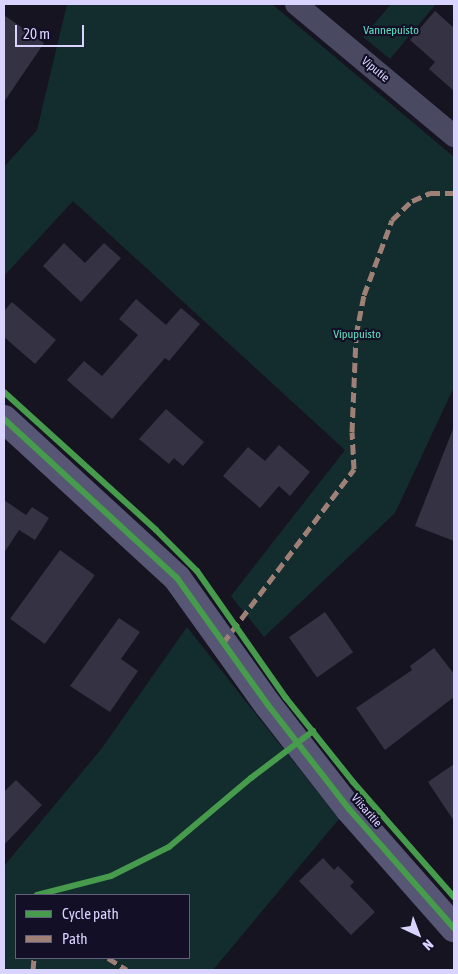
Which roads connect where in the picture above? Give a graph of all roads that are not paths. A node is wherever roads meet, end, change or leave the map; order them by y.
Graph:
1 (296, 4) edge
2 (454, 136) edge
3 (4, 419) edge
4 (454, 928) edge

1 - 2 street, Viputie
3 - 4 street, Viisaritie

